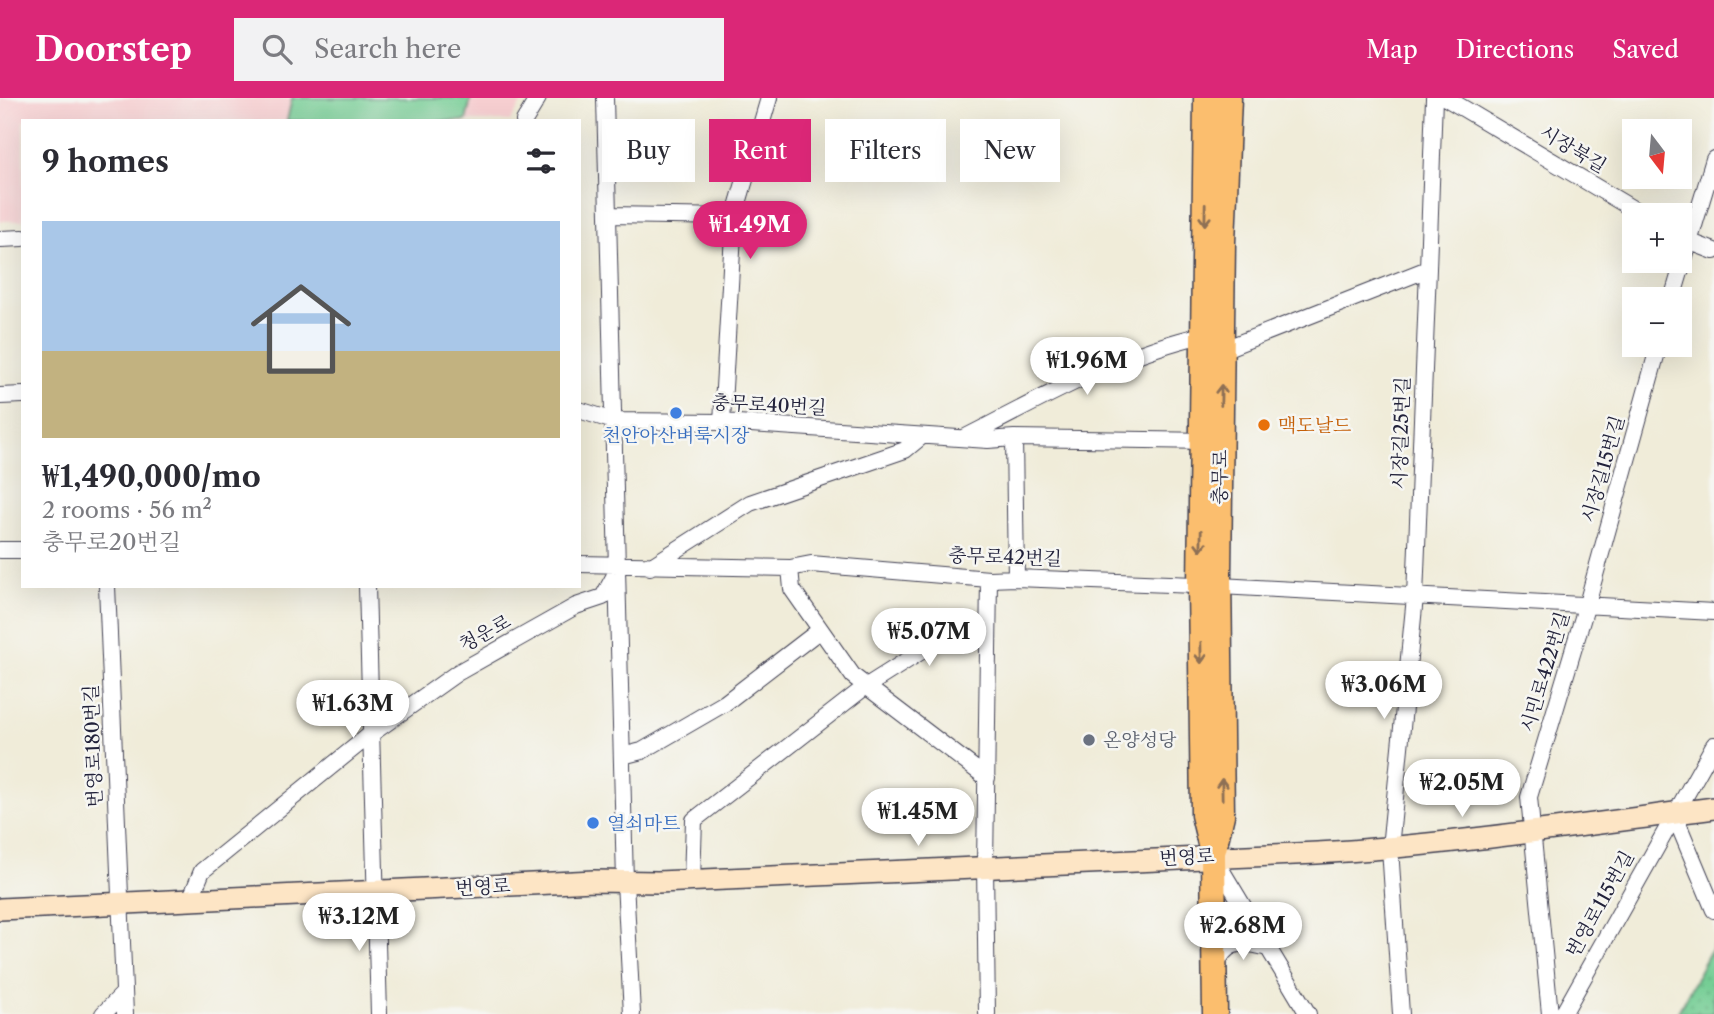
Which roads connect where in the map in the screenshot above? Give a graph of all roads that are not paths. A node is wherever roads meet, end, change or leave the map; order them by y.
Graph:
1 (538, 98) edge
2 (605, 98) edge
3 (769, 98) edge
4 (1206, 98) edge
5 (1434, 98) edge
6 (1446, 98) edge
7 (1231, 103) edge
8 (525, 119) edge
9 (1713, 163) edge
10 (1623, 203) edge
11 (608, 215) junction
12 (734, 217) junction
13 (1692, 219) edge
14 (21, 238) edge
15 (0, 239) edge
16 (1692, 243) edge
17 (1714, 251) edge
18 (1429, 270) junction
19 (1213, 343) junction
20 (1656, 357) edge
21 (21, 395) edge
22 (0, 396) edge
23 (581, 411) edge
24 (614, 421) junction
25 (722, 422) junction
26 (922, 436) junction
27 (964, 438) junction
28 (1014, 438) junction
29 (1211, 441) junction
30 (0, 550) edge
31 (21, 550) edge
32 (581, 564) edge
33 (649, 567) junction
34 (617, 568) junction
35 (790, 568) junction
36 (1016, 578) junction
37 (989, 579) junction
38 (1210, 585) junction
39 (107, 588) edge
40 (367, 588) edge
41 (1415, 597) junction
42 (1587, 604) junction
43 (1714, 612) edge
44 (820, 630) junction
45 (987, 631) junction
46 (865, 687) junction
47 (371, 734) junction
48 (1714, 745) edge
49 (622, 756) junction
50 (987, 778) junction
51 (1714, 808) edge
52 (1674, 814) junction
53 (1532, 833) junction
54 (1390, 848) junction
55 (1213, 856) junction
56 (985, 866) junction
57 (692, 880) junction
58 (625, 881) junction
59 (375, 892) junction
60 (191, 900) junction
61 (121, 904) junction
62 (0, 909) edge
63 (1714, 910) edge
64 (1268, 948) junction
65 (1214, 973) junction
66 (124, 993) junction
67 (103, 1014) edge
68 (125, 1014) edge
69 (379, 1014) edge
70 (632, 1014) edge
71 (988, 1014) edge
72 (1215, 1014) edge
73 (1308, 1014) edge
74 (1401, 1014) edge
75 (1549, 1014) edge
76 (1563, 1014) edge

1 - 8 street
2 - 11 street
3 - 12 street
4 -> 19 main road, 충무로
5 - 18 street, 시장길25번길
6 - 10 street, 시장북길
7 - 19 main road, 충무로
9 - 13 street
11 - 12 street
11 - 24 street
12 - 25 street
14 - 15 street
16 - 17 street
18 - 19 street
18 - 41 street, 시장길25번길
19 - 27 street
19 - 29 main road, 충무로
20 - 42 street, 시장길15번길
21 - 22 street
23 - 24 street, 충무로40번길
24 - 25 street, 충무로40번길
24 - 34 street
25 - 26 street, 충무로40번길
26 - 27 street, 충무로40번길
26 - 33 street
27 - 28 street, 충무로40번길
28 - 29 street, 충무로40번길
28 - 36 street
29 - 38 main road, 충무로
30 - 31 street
32 - 34 street, 충무로42번길
33 - 34 street, 충무로42번길
33 - 35 street, 충무로42번길
34 - 47 street, 청운로
34 - 49 street
35 - 37 street, 충무로42번길
35 - 44 street
36 - 37 street, 충무로42번길
36 - 38 street, 충무로42번길
37 - 45 street
38 - 41 street, 시민로422번길
38 - 55 main road, 충무로
39 - 61 street, 번영로180번길
40 - 47 street
41 - 42 street, 시민로422번길
41 - 54 street
42 - 43 street, 시민로422번길
42 - 53 street, 시민로422번길
44 - 46 street
44 - 49 street
45 - 46 street
45 - 50 street
46 - 50 street
46 - 57 street
47 - 59 street
47 - 60 street
48 - 52 street
49 - 58 street
50 - 56 street
51 - 52 street, 번영로
52 - 53 street, 번영로
52 - 63 street
52 - 76 street, 번영로115번길
53 - 54 street, 번영로
53 - 75 street
54 - 55 street, 번영로
54 - 74 street
55 - 56 street, 번영로
55 - 64 street
55 - 65 main road, 충무로
56 - 57 street, 번영로
56 - 71 street
57 - 58 street, 번영로
58 - 59 street, 번영로
58 - 70 street
59 - 60 street, 번영로
59 - 69 street
60 - 61 street, 번영로
61 - 62 street, 번영로
61 - 66 street, 번영로180번길
64 - 65 street
64 - 73 street
65 - 72 main road, 충무로
66 - 67 street
66 - 68 street, 번영로180번길

